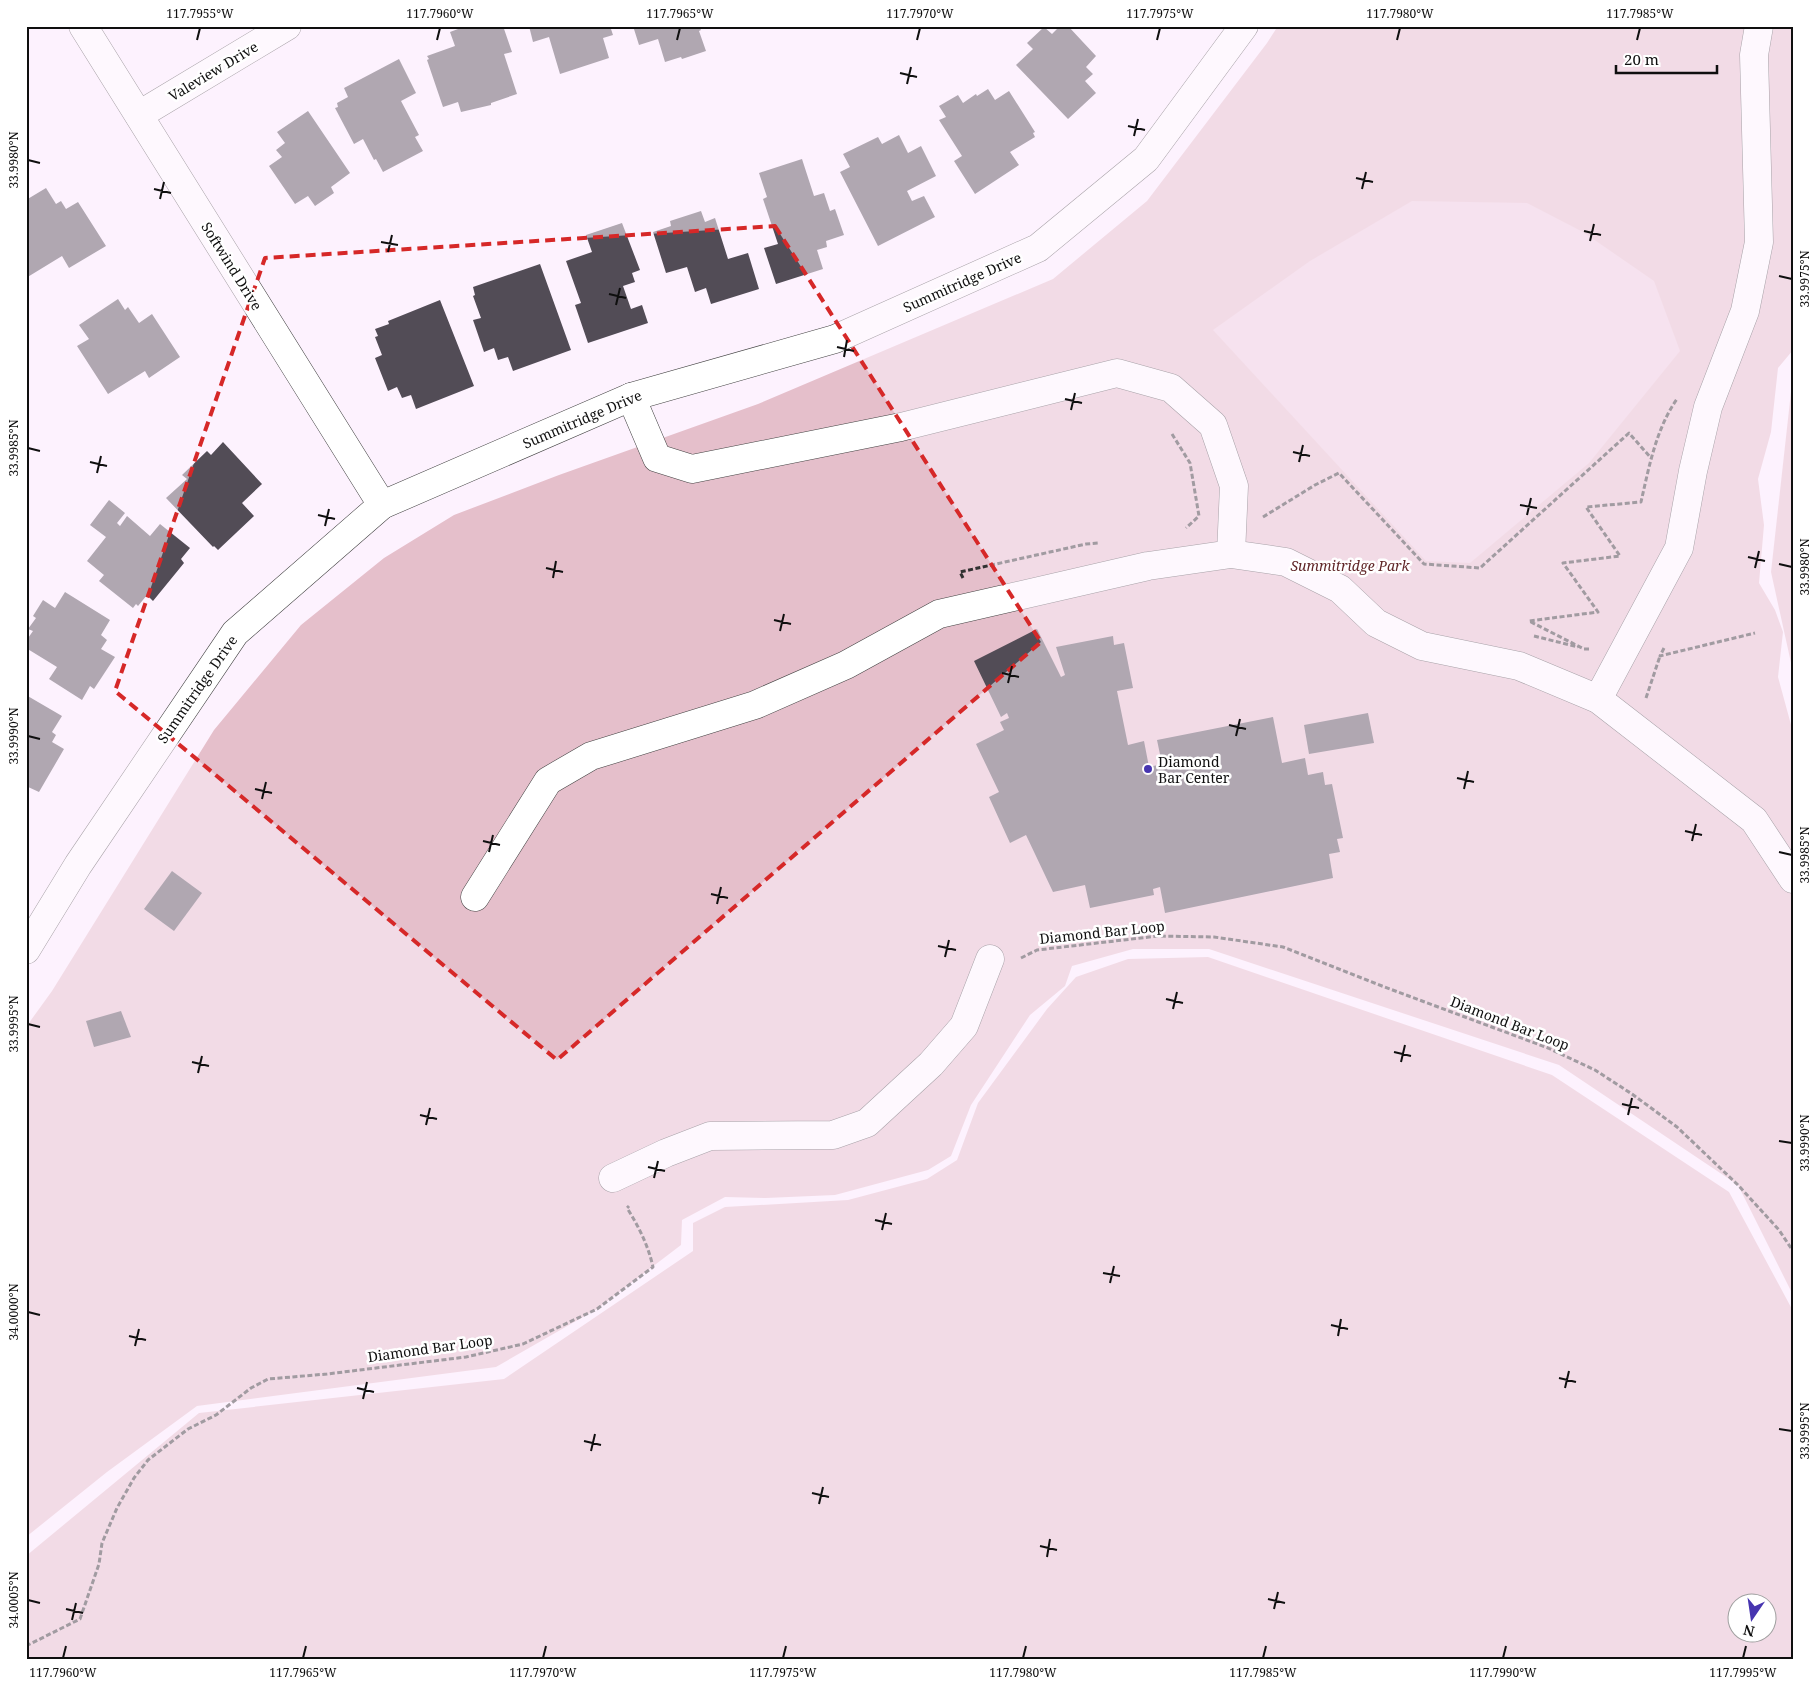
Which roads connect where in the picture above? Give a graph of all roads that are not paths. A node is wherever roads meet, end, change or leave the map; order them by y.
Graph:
1 (83, 26) edge
2 (287, 26) edge
3 (1244, 26) edge
4 (1759, 26) edge
5 (139, 115) junction
6 (631, 397) junction
7 (382, 505) junction
8 (1231, 554) junction
9 (1598, 699) junction
10 (1793, 879) edge
11 (475, 897) dead end
12 (26, 950) edge
13 (990, 959) dead end
14 (613, 1178) dead end

1 - 5 street, Softwind Drive
2 - 5 street, Valeview Drive
3 - 6 street, Summitridge Drive
4 - 9 street
5 - 7 street, Softwind Drive
6 - 7 street, Summitridge Drive
6 - 8 street
7 - 12 street, Summitridge Drive
8 - 9 street
8 - 11 street
9 - 10 street
13 - 14 street

